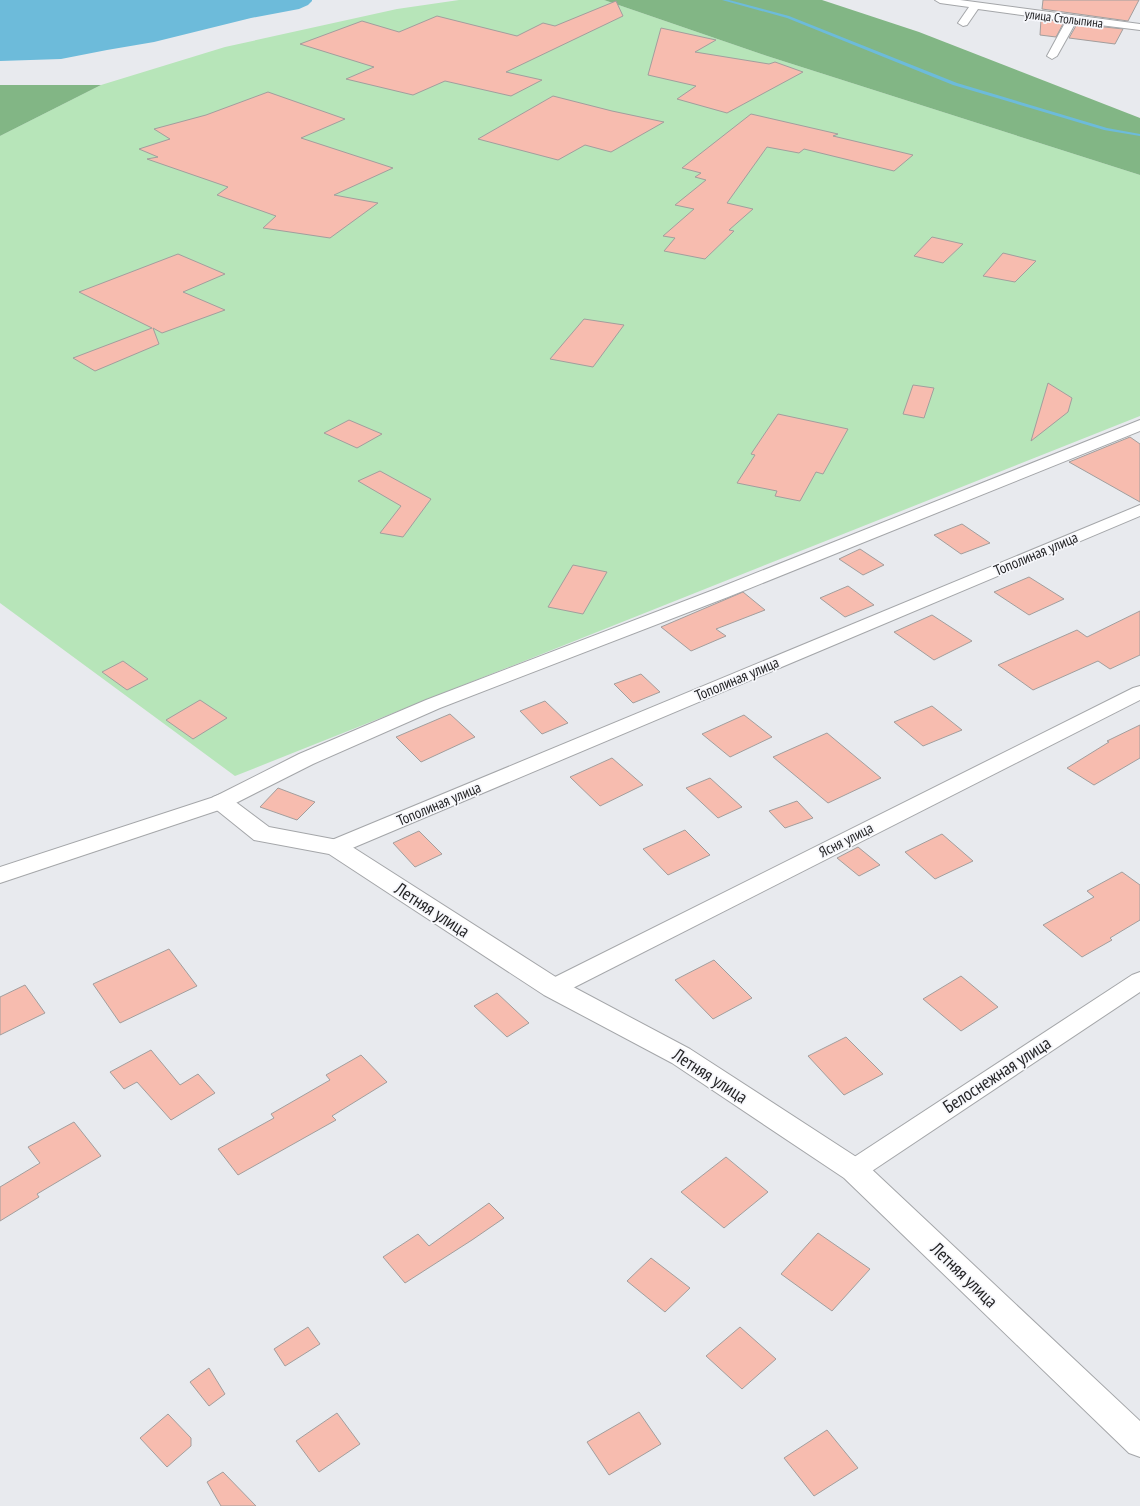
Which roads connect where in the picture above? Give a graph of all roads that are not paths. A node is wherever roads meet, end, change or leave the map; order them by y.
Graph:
1 (940, 0) edge
2 (981, 4) edge
3 (1072, 20) junction
4 (963, 23) dead end
5 (1140, 27) edge
6 (1052, 56) dead end
7 (1140, 425) edge
8 (1140, 510) edge
9 (1140, 692) edge
10 (221, 802) junction
11 (335, 847) junction
12 (0, 875) edge
13 (1140, 981) edge
14 (553, 988) junction
15 (854, 1170) junction
16 (1140, 1442) edge

1 - 2 street, улица Столыпина
2 - 3 street, улица Столыпина
2 - 4 street
3 - 5 street, улица Столыпина
3 - 6 street
7 - 10 street
8 - 11 street, Тополиная улица
9 - 14 street, Ясня улица
10 - 11 street, Летняя улица
10 - 12 street
11 - 14 street, Летняя улица
13 - 15 street, Белоснежная улица
14 - 15 street, Летняя улица
15 - 16 street, Летняя улица

